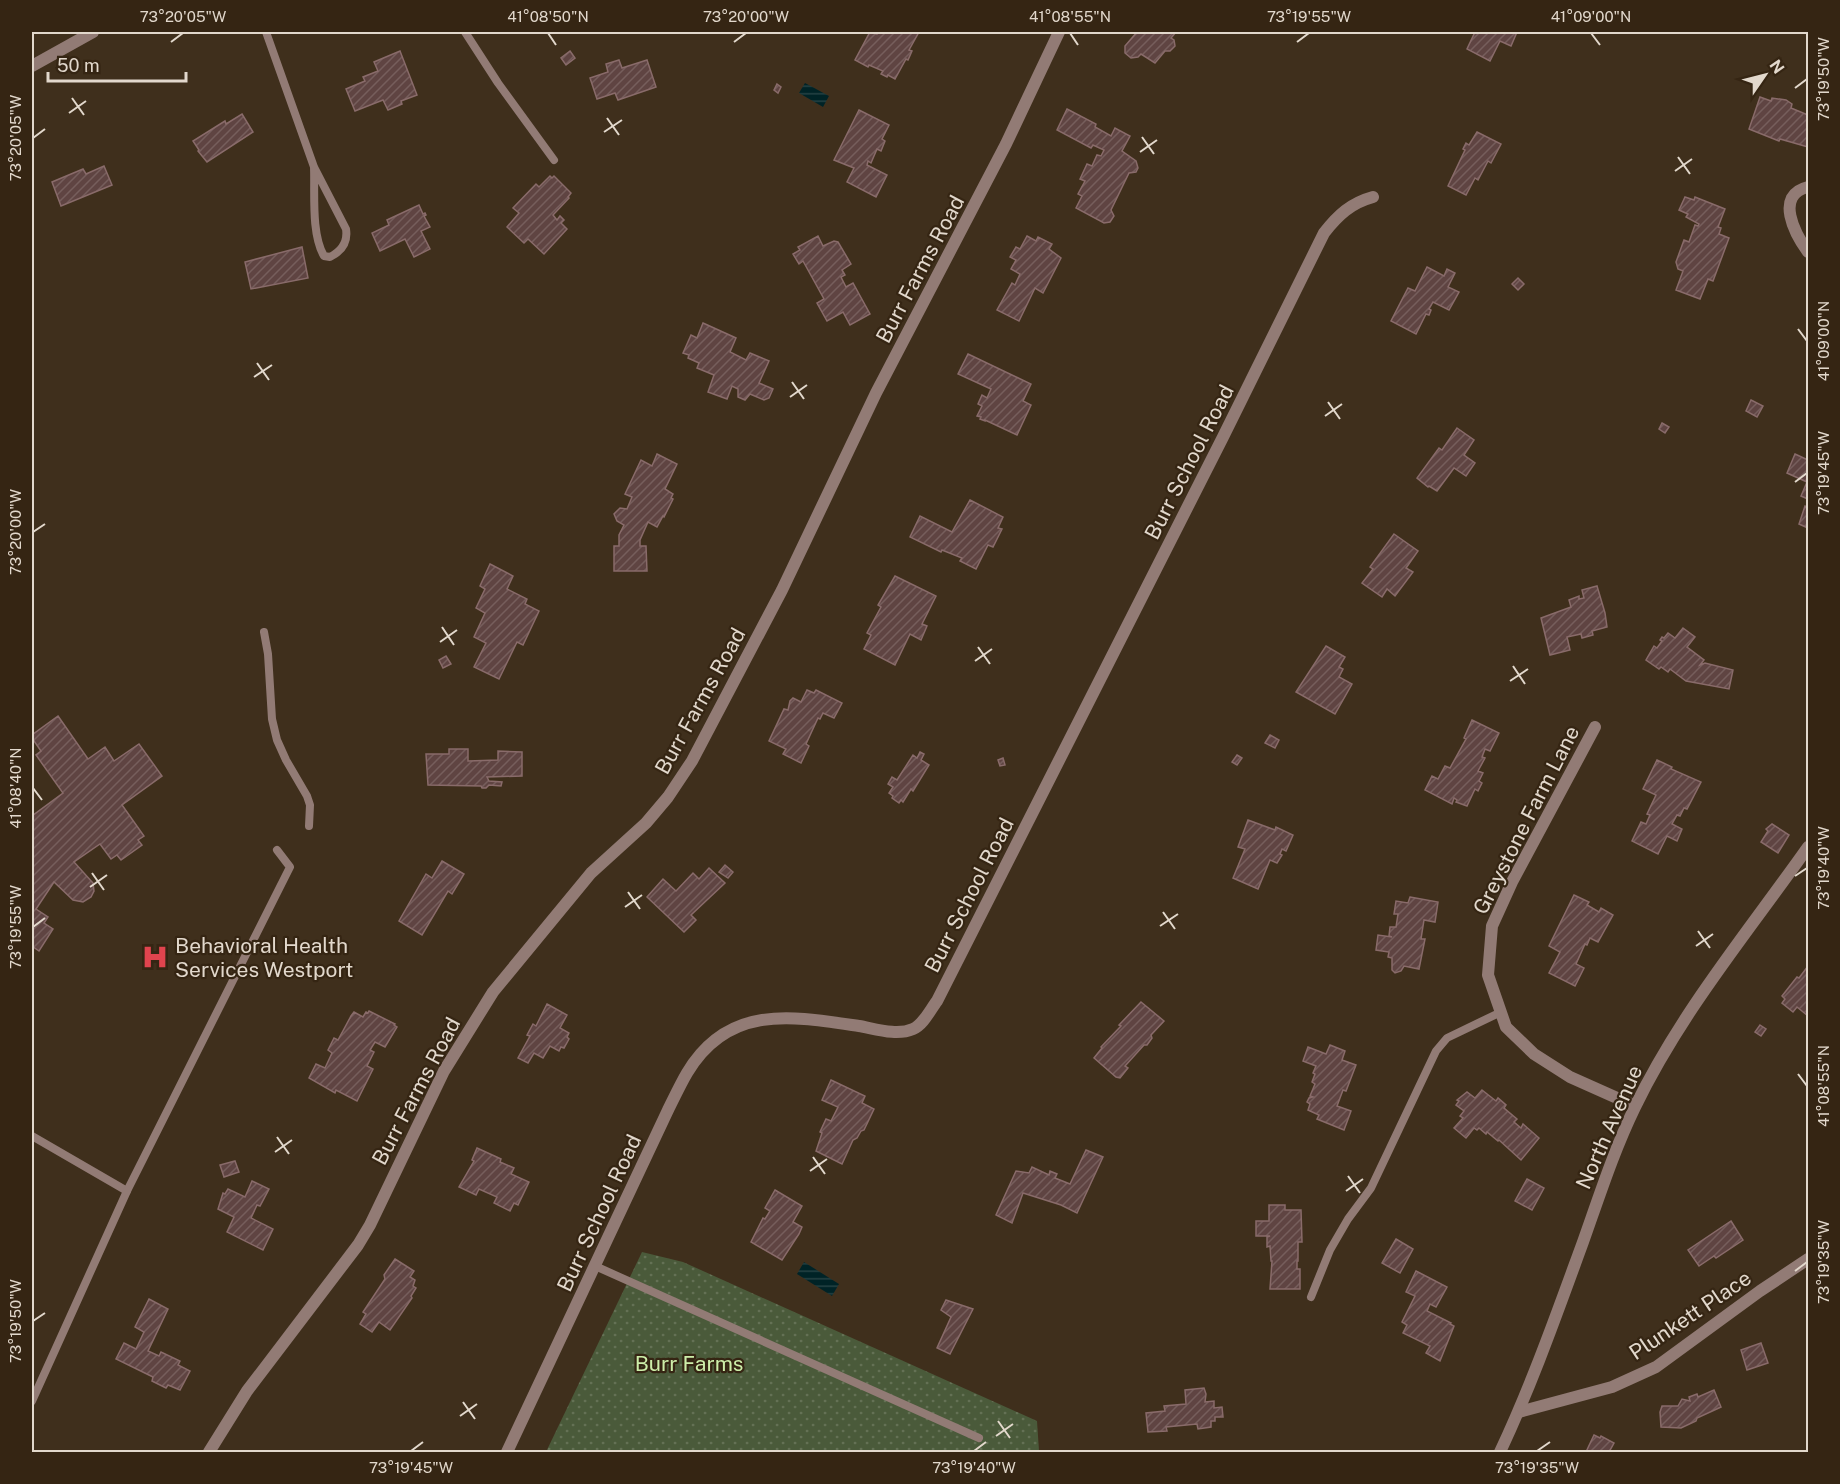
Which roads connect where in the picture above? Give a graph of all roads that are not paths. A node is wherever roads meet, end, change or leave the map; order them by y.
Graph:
1 (93, 32) edge
2 (266, 32) edge
3 (465, 32) edge
4 (1059, 32) edge
5 (32, 66) edge
6 (554, 160) dead end
7 (314, 167) junction
8 (1809, 187) edge
9 (1373, 197) dead end
10 (1809, 252) edge
11 (264, 632) dead end
12 (1595, 727) dead end
13 (309, 826) dead end
14 (1809, 847) edge
15 (277, 850) dead end
16 (1501, 1012) junction
17 (1635, 1106) junction
18 (32, 1136) edge
19 (127, 1191) junction
20 (1809, 1259) edge
21 (595, 1266) junction
22 (1311, 1297) dead end
23 (32, 1401) edge
24 (1519, 1412) junction
25 (979, 1438) dead end
26 (209, 1452) edge
27 (507, 1452) edge
28 (1500, 1452) edge

1 - 5 street
2 - 7 lane
3 - 6 lane
4 - 26 street, Burr Farms Road
7 - 7 lane
8 - 10 street
9 - 21 street, Burr School Road
11 - 13 lane
12 - 16 street, Greystone Farm Lane
14 - 17 street, North Avenue
15 - 19 lane
16 - 17 street, Greystone Farm Lane
16 - 22 lane
17 - 24 street, North Avenue
18 - 19 lane
19 - 23 lane
20 - 24 street, Plunkett Place
21 - 25 lane
21 - 27 street, Burr School Road
24 - 28 street, North Avenue

